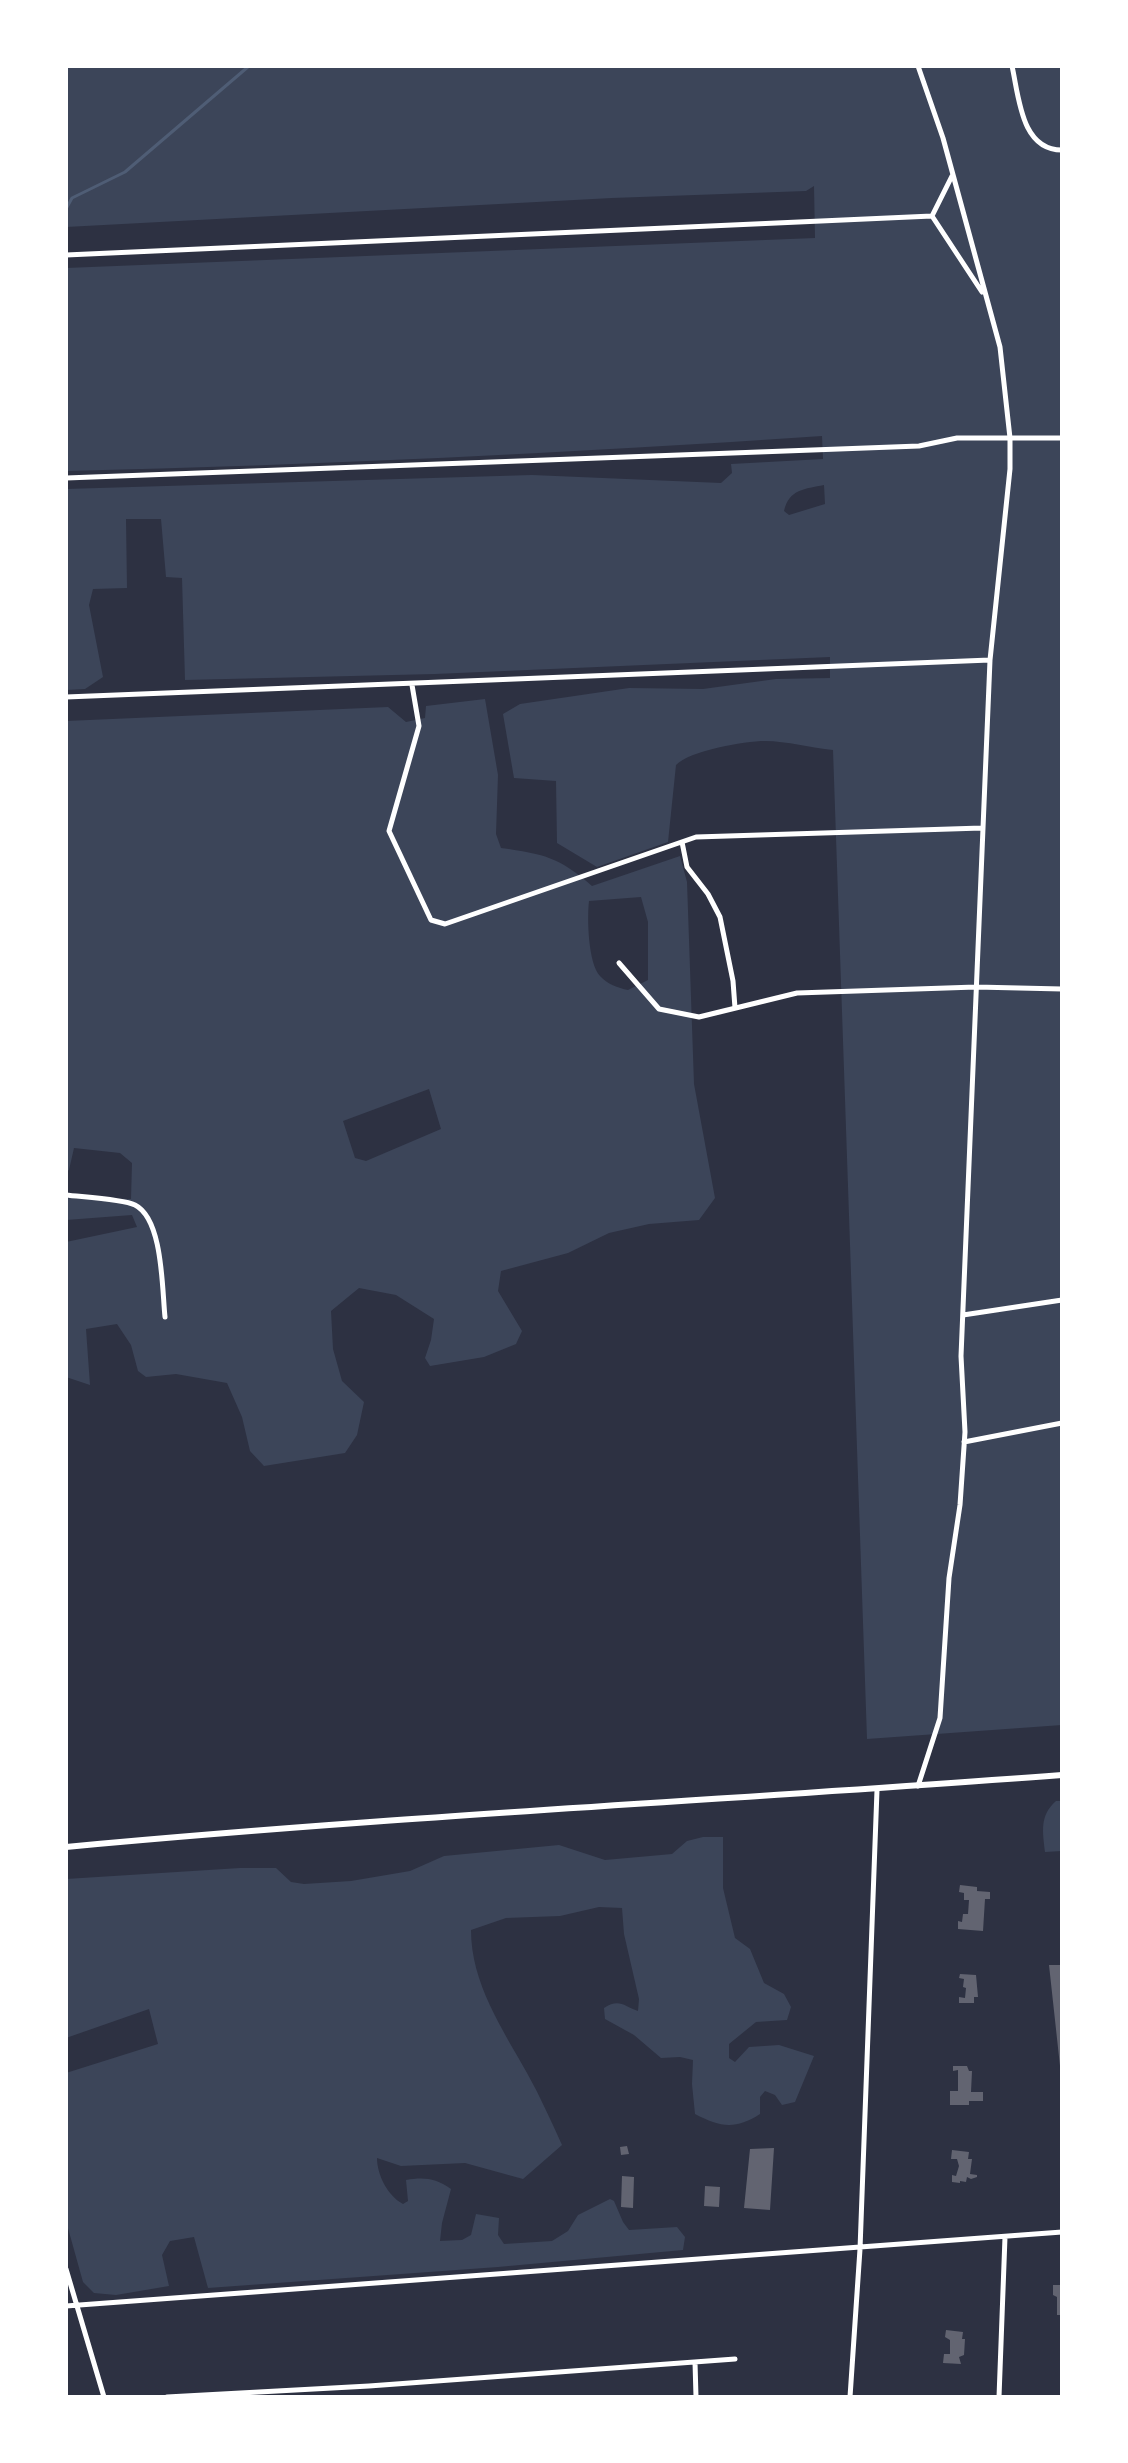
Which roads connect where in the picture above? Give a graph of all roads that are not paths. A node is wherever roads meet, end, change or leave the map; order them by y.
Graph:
1 (918, 66) edge
2 (1012, 66) edge
3 (1062, 150) edge
4 (953, 176) junction
5 (932, 216) junction
6 (66, 255) edge
7 (986, 298) junction
8 (1010, 438) junction
9 (1062, 438) edge
10 (66, 478) edge
11 (990, 660) junction
12 (412, 685) junction
13 (66, 697) edge
14 (982, 828) junction
15 (682, 842) junction
16 (619, 963) dead end
17 (976, 987) junction
18 (1062, 989) edge
19 (735, 1008) junction
20 (66, 1195) edge
21 (1062, 1300) edge
22 (963, 1315) junction
23 (165, 1317) dead end
24 (1062, 1423) edge
25 (964, 1442) junction
26 (1062, 1775) edge
27 (918, 1787) junction
28 (877, 1790) junction
29 (66, 1847) edge
30 (1062, 2232) edge
31 (1005, 2237) junction
32 (860, 2249) junction
33 (66, 2269) edge
34 (77, 2305) junction
35 (66, 2306) edge
36 (735, 2359) dead end
37 (695, 2362) junction
38 (369, 2386) junction
39 (104, 2397) edge
40 (167, 2397) edge
41 (370, 2397) edge
42 (696, 2397) edge
43 (850, 2397) edge
44 (999, 2397) edge

1 - 4 street
2 - 3 street
4 - 5 street
4 - 7 street
5 - 6 street
5 - 7 street
7 - 8 street
8 - 9 street
8 - 10 street
8 - 11 street
11 - 12 street
11 - 14 street
12 - 13 street
12 - 15 street
14 - 15 street
14 - 17 street
15 - 19 street
16 - 19 street
17 - 18 street
17 - 19 street
17 - 22 street
20 - 23 street
21 - 22 street
22 - 25 street
24 - 25 street
25 - 27 street
26 - 27 street
27 - 28 street
28 - 29 street
28 - 32 street
30 - 31 street
31 - 32 street
31 - 44 street
32 - 34 street
32 - 43 street
33 - 34 street
34 - 35 street
34 - 39 street
36 - 37 street
37 - 38 street
37 - 42 street
38 - 40 street
38 - 41 street

